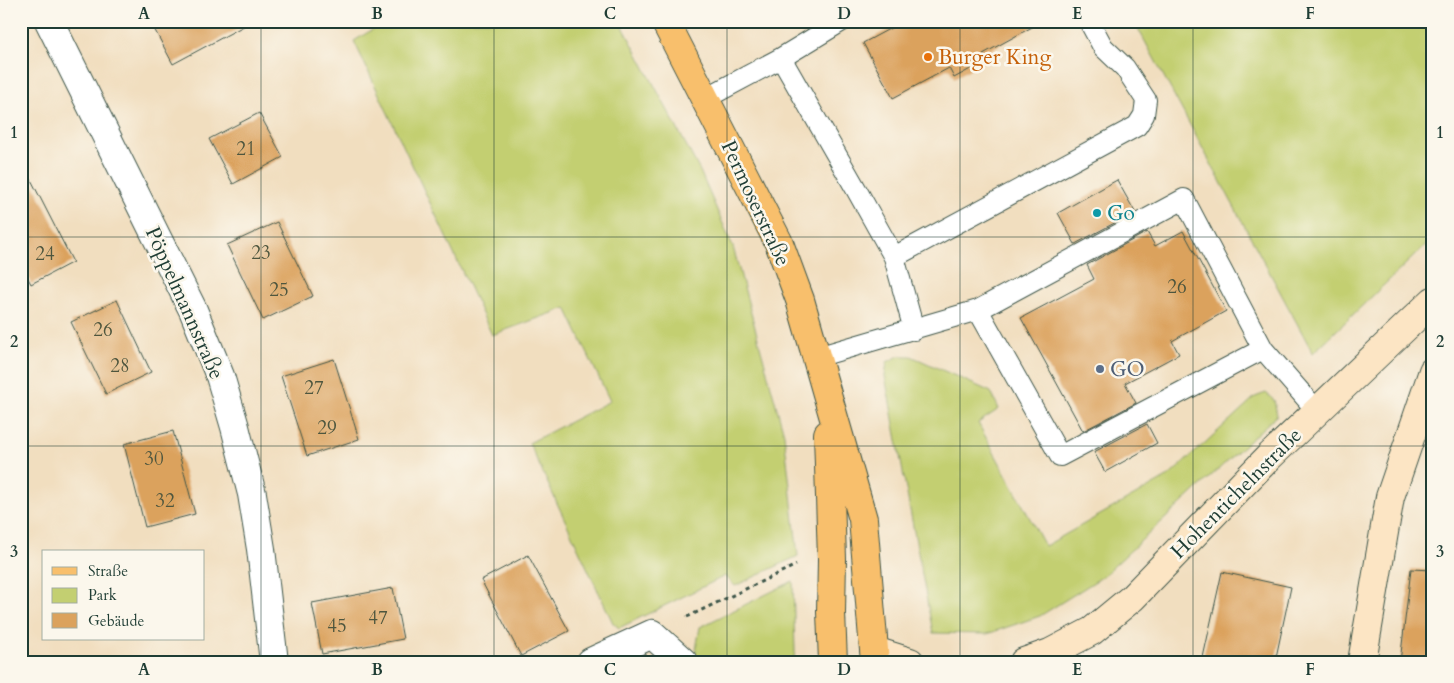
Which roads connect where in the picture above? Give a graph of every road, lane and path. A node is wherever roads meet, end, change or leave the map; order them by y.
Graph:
1 (48, 21) edge
2 (665, 21) edge
3 (842, 21) edge
4 (1089, 21) edge
5 (781, 58) junction
6 (706, 98) junction
7 (894, 257) junction
8 (1433, 301) edge
9 (978, 310) junction
10 (914, 330) junction
11 (1263, 349) junction
12 (817, 357) junction
13 (1433, 371) edge
14 (827, 392) junction
15 (1318, 412) junction
16 (832, 558) junction
17 (652, 634) junction
18 (875, 656) edge
19 (274, 662) edge
20 (591, 662) edge
21 (683, 662) edge
22 (833, 662) edge
23 (910, 662) edge
24 (1024, 662) edge
25 (1362, 662) edge

1 - 19 street, Pöppelmannstraße
2 - 6 main road, Permoserstraße
3 - 5 lane
4 - 7 lane
5 - 6 lane
5 - 7 lane
6 - 12 main road, Permoserstraße
7 - 10 lane
8 - 15 main road, Hohentichelnstraße
9 - 10 lane
9 - 11 lane
9 - 11 lane
10 - 12 lane
11 - 15 lane
12 - 14 main road, Permoserstraße
13 - 25 main road
14 - 16 main road, Permoserstraße
14 - 18 main road, Permoserstraße
15 - 24 main road, Hohentichelnstraße
16 - 17 path
16 - 22 main road, Permoserstraße
17 - 20 street
17 - 21 street
18 - 23 main road

